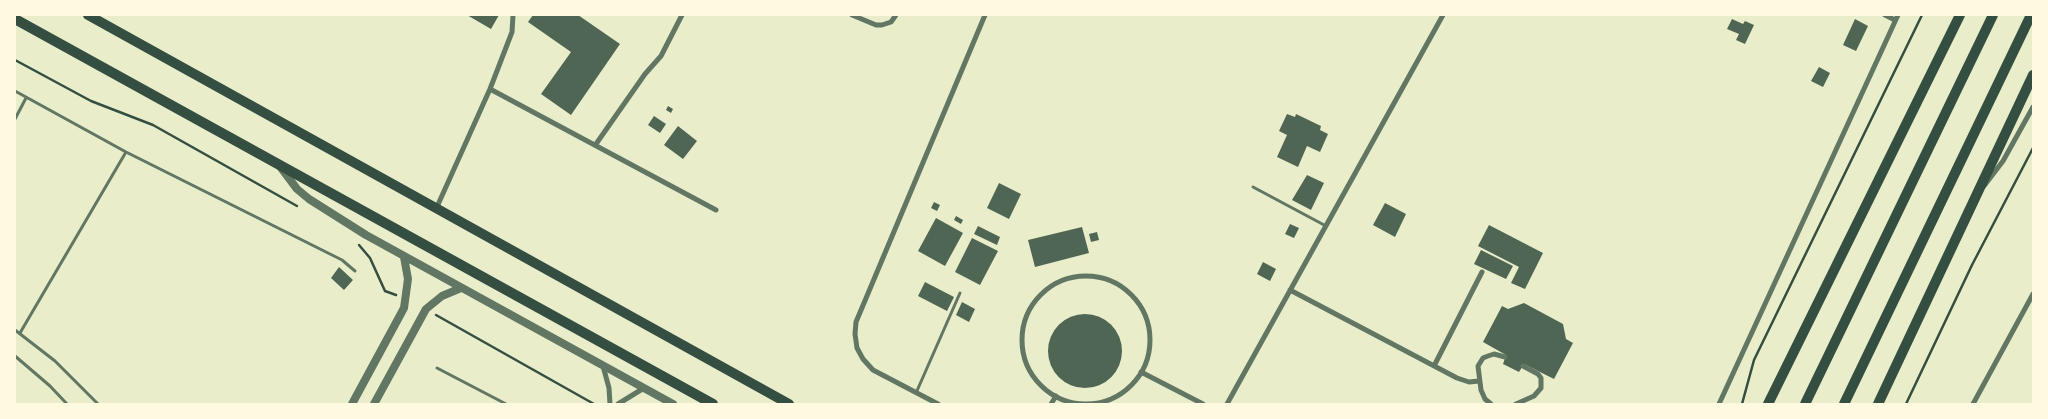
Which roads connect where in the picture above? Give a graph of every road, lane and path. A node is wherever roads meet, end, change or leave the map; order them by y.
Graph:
1 (88, 15) edge
2 (513, 15) edge
3 (682, 15) edge
4 (852, 15) edge
5 (896, 15) edge
6 (985, 15) edge
7 (1443, 15) edge
8 (1885, 15) edge
9 (1922, 15) edge
10 (1960, 15) edge
11 (1993, 15) edge
12 (2031, 15) edge
13 (1896, 18) edge
14 (15, 19) edge
15 (15, 60) edge
16 (2033, 75) edge
17 (490, 89) junction
18 (15, 91) edge
19 (26, 98) junction
20 (2033, 107) edge
21 (15, 119) edge
22 (596, 144) junction
23 (2033, 148) edge
24 (126, 152) junction
25 (278, 164) junction
26 (1253, 187) dead end
27 (1977, 194) junction
28 (298, 206) dead end
29 (436, 209) junction
30 (716, 210) dead end
31 (1326, 226) junction
32 (352, 240) dead end
33 (404, 257) junction
34 (355, 271) dead end
35 (1482, 272) dead end
36 (461, 288) junction
37 (1290, 290) junction
38 (960, 293) dead end
39 (2033, 294) edge
40 (406, 300) junction
41 (426, 309) junction
42 (15, 330) edge
43 (20, 333) junction
44 (15, 356) edge
45 (1505, 357) dead end
46 (603, 366) junction
47 (1434, 366) junction
48 (1523, 366) dead end
49 (437, 368) dead end
50 (1141, 372) junction
51 (1479, 382) junction
52 (644, 388) junction
53 (916, 393) junction
54 (1056, 396) junction
55 (67, 404) edge
56 (98, 404) edge
57 (352, 404) edge
58 (374, 404) edge
59 (506, 404) edge
60 (594, 404) edge
61 (610, 404) edge
62 (618, 404) edge
63 (674, 404) edge
64 (713, 404) edge
65 (789, 404) edge
66 (938, 404) edge
67 (1051, 404) edge
68 (1203, 404) edge
69 (1227, 404) edge
70 (1491, 404) edge
71 (1516, 404) edge
72 (1719, 404) edge
73 (1742, 404) edge
74 (1768, 404) edge
75 (1805, 404) edge
76 (1844, 404) edge
77 (1878, 404) edge
78 (1906, 404) edge
79 (1973, 404) edge

1 - 29 main road
2 - 17 street
3 - 22 street
4 - 5 street
6 - 53 street
7 - 31 street
8 - 13 street
9 - 73 path
10 - 74 main road
11 - 75 main road
12 - 76 main road
13 - 72 street
14 - 25 main road
15 - 28 path
16 - 27 main road
17 - 22 street
17 - 29 street
18 - 19 lane
19 - 21 lane
19 - 24 lane
20 - 27 street
22 - 30 street
23 - 78 path
24 - 34 lane
24 - 43 lane
25 - 33 street
25 - 64 main road
26 - 31 lane
27 - 77 main road
29 - 65 main road
31 - 37 street
32 - 40 path
33 - 36 street
33 - 40 street
35 - 47 street
36 - 41 street
36 - 46 street
37 - 47 street
37 - 69 street
38 - 53 lane
39 - 79 street
40 - 57 street
41 - 58 street
41 - 60 path
42 - 43 lane
43 - 56 lane
44 - 55 lane
45 - 51 street
46 - 52 street
46 - 61 street
47 - 51 street
48 - 71 street
49 - 59 lane
50 - 54 street
50 - 54 street
50 - 68 street
51 - 70 street
52 - 62 street
52 - 63 street
53 - 66 street
54 - 67 street

